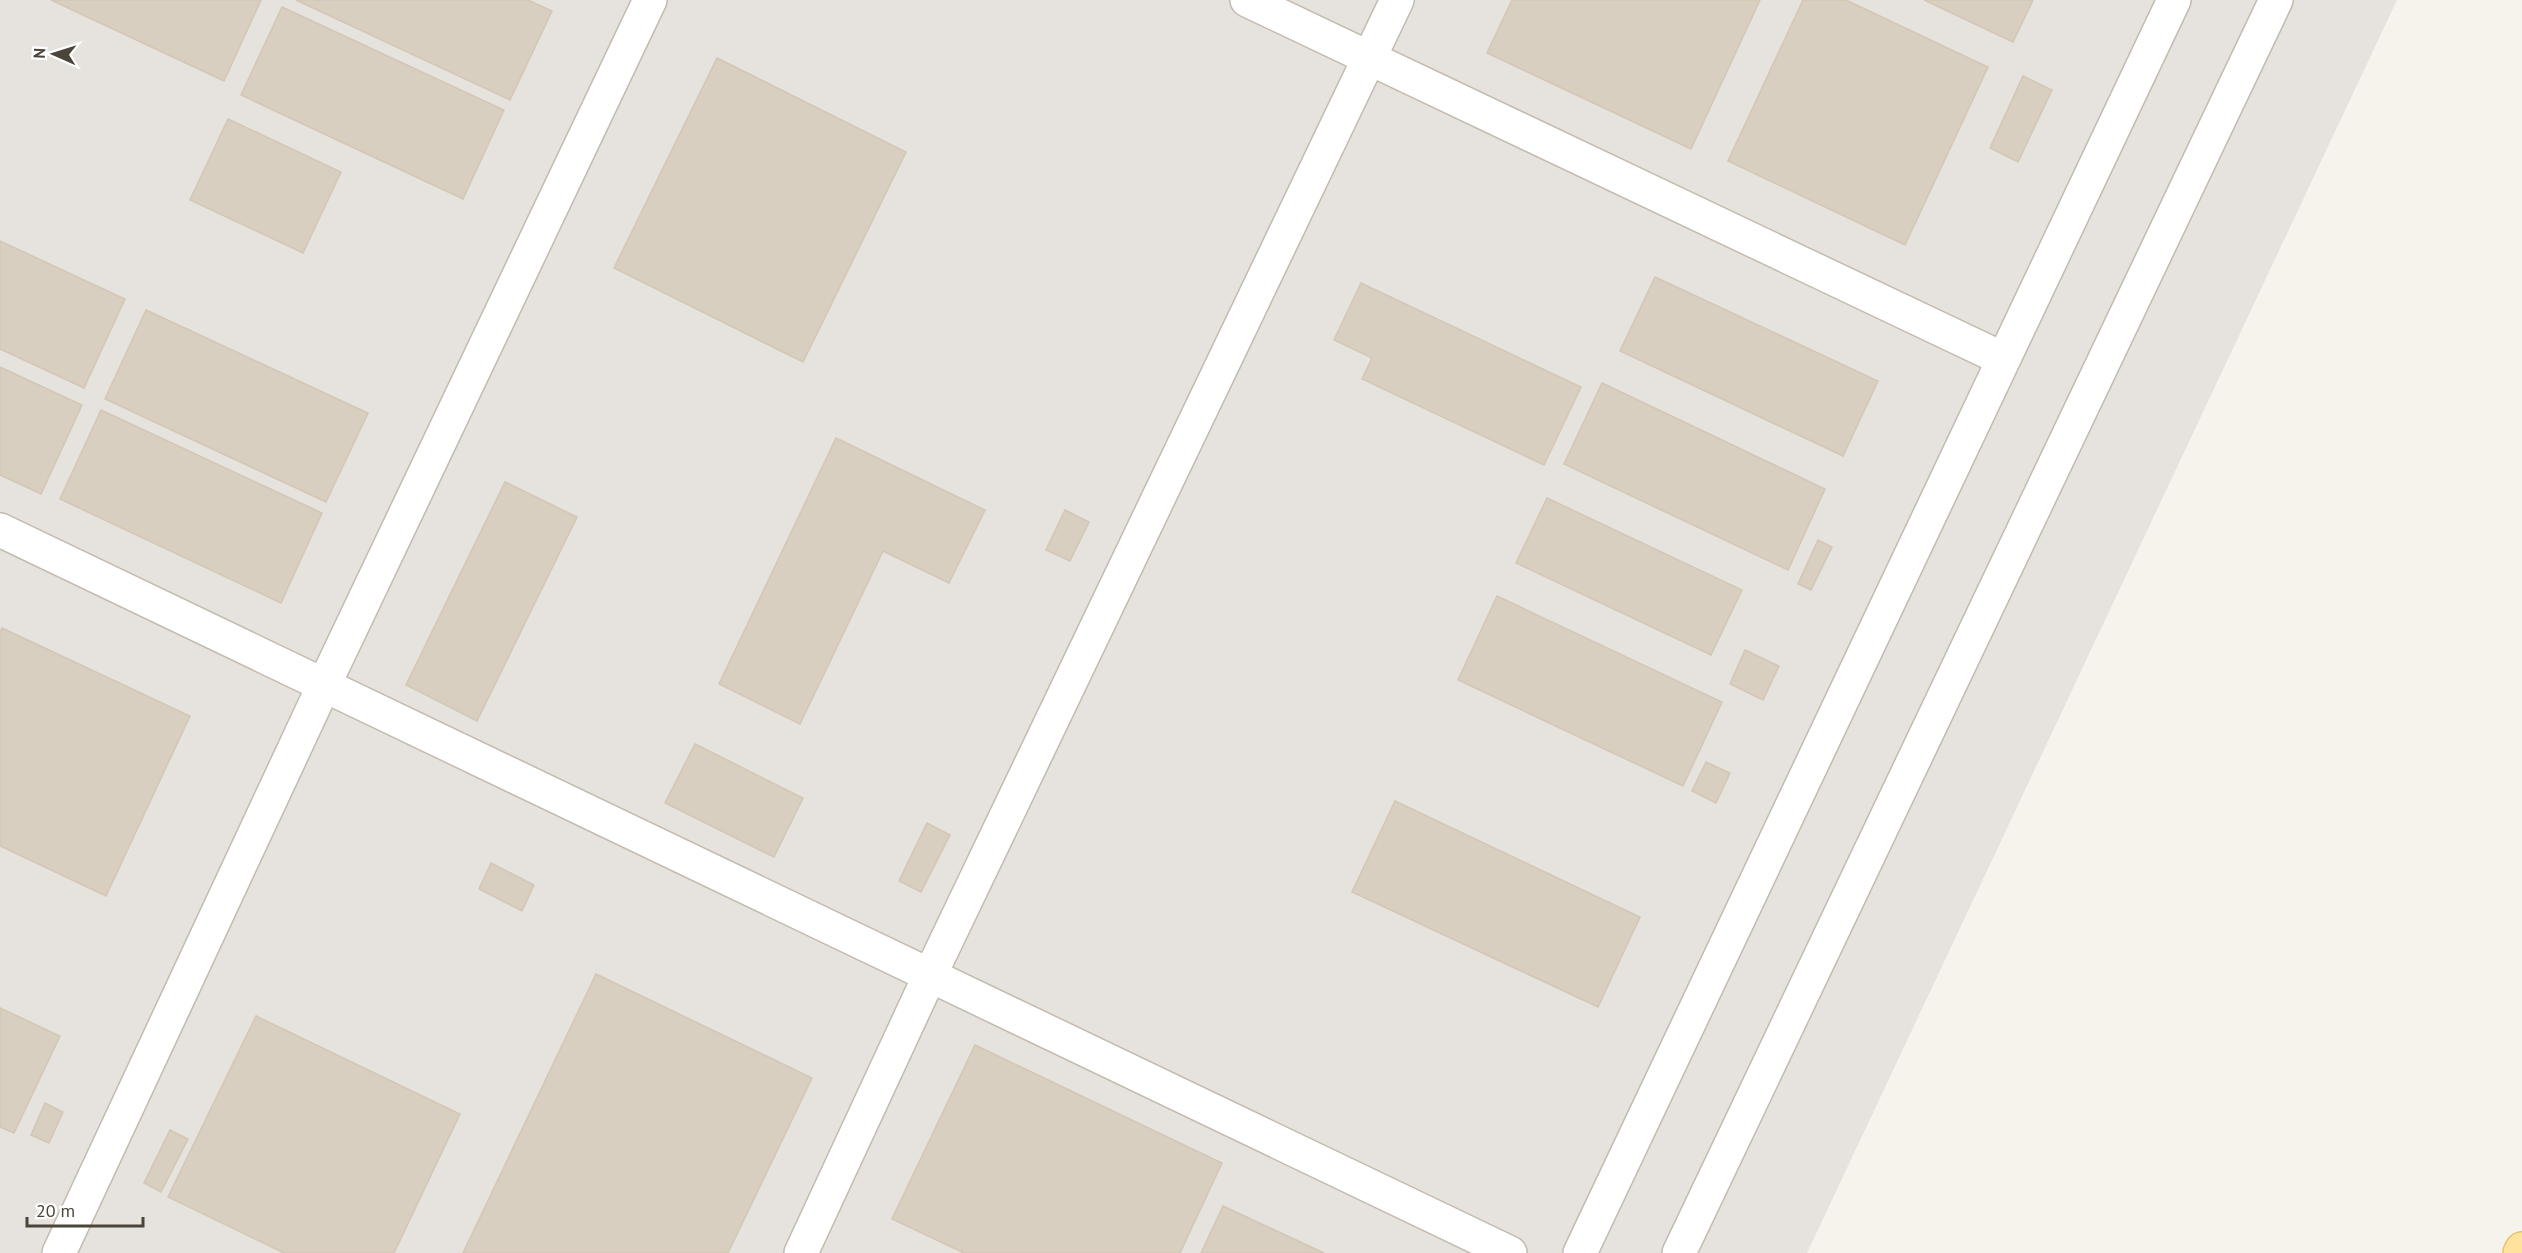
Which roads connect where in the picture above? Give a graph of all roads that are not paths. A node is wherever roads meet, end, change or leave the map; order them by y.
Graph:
1 (650, 0) edge
2 (1247, 0) edge
3 (1397, 0) edge
4 (2174, 0) edge
5 (2276, 0) edge
6 (1369, 58) junction
7 (2003, 359) junction
8 (0, 530) edge
9 (324, 685) junction
10 (930, 975) junction
11 (59, 1253) edge
12 (801, 1253) edge
13 (1510, 1253) edge
14 (1580, 1253) edge
15 (1679, 1253) edge

1 - 9 street
2 - 6 street
3 - 6 street
4 - 7 street
5 - 15 street
6 - 7 street
6 - 10 street
7 - 14 street
8 - 9 street
9 - 10 street
9 - 11 street
10 - 12 street
10 - 13 street

